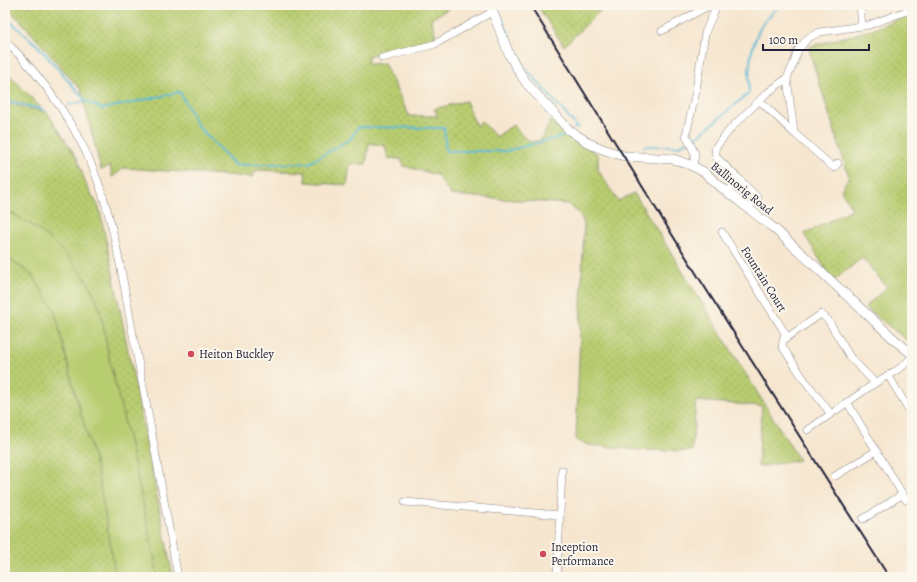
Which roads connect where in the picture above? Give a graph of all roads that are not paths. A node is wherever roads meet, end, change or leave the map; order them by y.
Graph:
1 (710, 5) edge
2 (717, 5) edge
3 (860, 5) edge
4 (491, 8) edge
5 (912, 8) edge
6 (862, 26) junction
7 (662, 31) dead end
8 (5, 41) edge
9 (382, 58) dead end
10 (787, 78) junction
11 (760, 101) junction
12 (794, 133) junction
13 (838, 163) dead end
14 (693, 166) junction
15 (739, 178) junction
16 (727, 192) junction
17 (753, 203) dead end
18 (722, 232) dead end
19 (784, 339) junction
20 (912, 354) edge
21 (912, 357) edge
22 (888, 375) junction
23 (875, 383) junction
24 (847, 402) junction
25 (831, 414) junction
26 (912, 416) edge
27 (808, 430) dead end
28 (876, 451) junction
29 (562, 470) dead end
30 (835, 476) dead end
31 (405, 502) dead end
32 (560, 515) junction
33 (863, 519) dead end
34 (178, 577) edge
35 (557, 577) edge

1 - 7 street
2 - 14 street
3 - 6 street
4 - 9 street
4 - 14 street, Ballinorig Road
5 - 6 street
6 - 10 street
8 - 34 street
10 - 11 street
10 - 12 street
11 - 12 street
11 - 15 street
12 - 13 street
14 - 16 street, Ballinorig Road
15 - 16 street
15 - 17 street
16 - 20 street, Ballinorig Road
18 - 19 street, Fountain Court
19 - 23 street
19 - 25 street, Fountain Court
21 - 22 street
22 - 23 street
22 - 26 street
23 - 24 street
24 - 25 street
24 - 28 street
25 - 27 street
28 - 30 street
28 - 33 street
29 - 32 street
31 - 32 street
32 - 35 street

